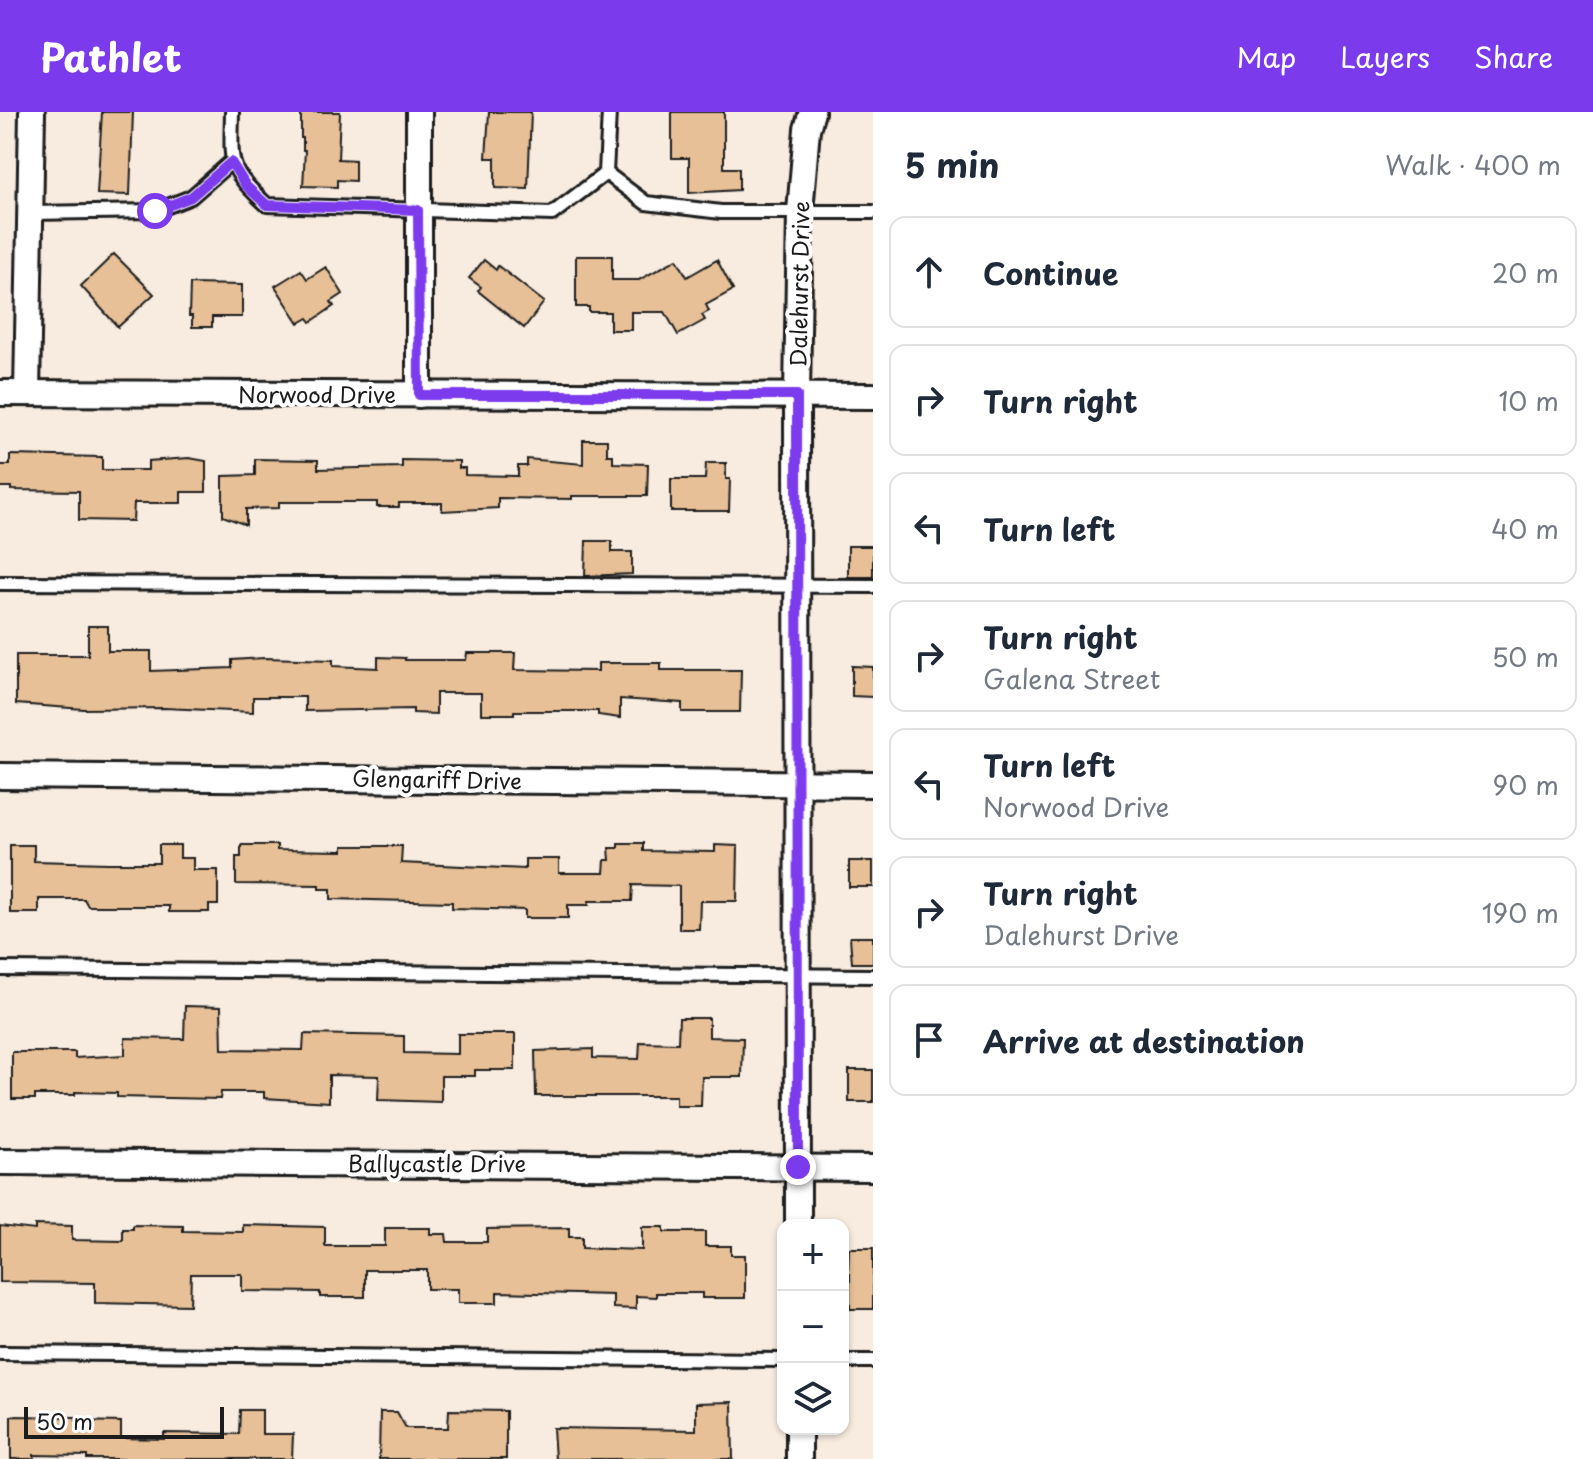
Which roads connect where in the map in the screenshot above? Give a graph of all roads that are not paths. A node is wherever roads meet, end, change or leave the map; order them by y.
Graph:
1 (32, 112) edge
2 (232, 112) edge
3 (419, 112) edge
4 (609, 112) edge
5 (812, 112) edge
6 (231, 162) junction
7 (606, 173) junction
8 (418, 210) junction
9 (800, 212) junction
10 (873, 212) edge
11 (30, 213) junction
12 (0, 393) edge
13 (27, 393) junction
14 (419, 395) junction
15 (797, 395) junction
16 (873, 396) edge
17 (0, 583) edge
18 (797, 585) junction
19 (873, 586) edge
20 (0, 776) edge
21 (796, 783) junction
22 (873, 784) edge
23 (0, 969) edge
24 (797, 975) junction
25 (873, 976) edge
26 (0, 1162) edge
27 (798, 1167) junction
28 (873, 1168) edge
29 (798, 1219) edge
30 (0, 1353) edge
31 (777, 1360) edge
32 (849, 1361) edge
33 (873, 1361) edge
34 (799, 1435) edge
35 (799, 1459) edge

1 - 11 street
2 - 6 lane
3 - 8 street
4 - 7 lane
5 - 9 street, Dalehurst Drive
6 - 8 lane
6 - 11 lane
7 - 8 lane
7 - 9 lane
8 - 14 street
9 - 10 lane
9 - 15 street, Dalehurst Drive
11 - 13 street
12 - 13 street, Norwood Drive
13 - 14 street, Norwood Drive
14 - 15 street, Norwood Drive
15 - 16 street, Norwood Drive
15 - 18 street, Dalehurst Drive
17 - 18 lane
18 - 19 lane
18 - 21 street, Dalehurst Drive
20 - 21 street, Glengariff Drive
21 - 22 street, Glengariff Drive
21 - 24 street, Dalehurst Drive
23 - 24 lane
24 - 25 lane
24 - 27 street, Dalehurst Drive
26 - 27 street, Ballycastle Drive
27 - 28 street, Ballycastle Drive
27 - 29 street, Dalehurst Drive
30 - 31 lane
32 - 33 lane
34 - 35 street

